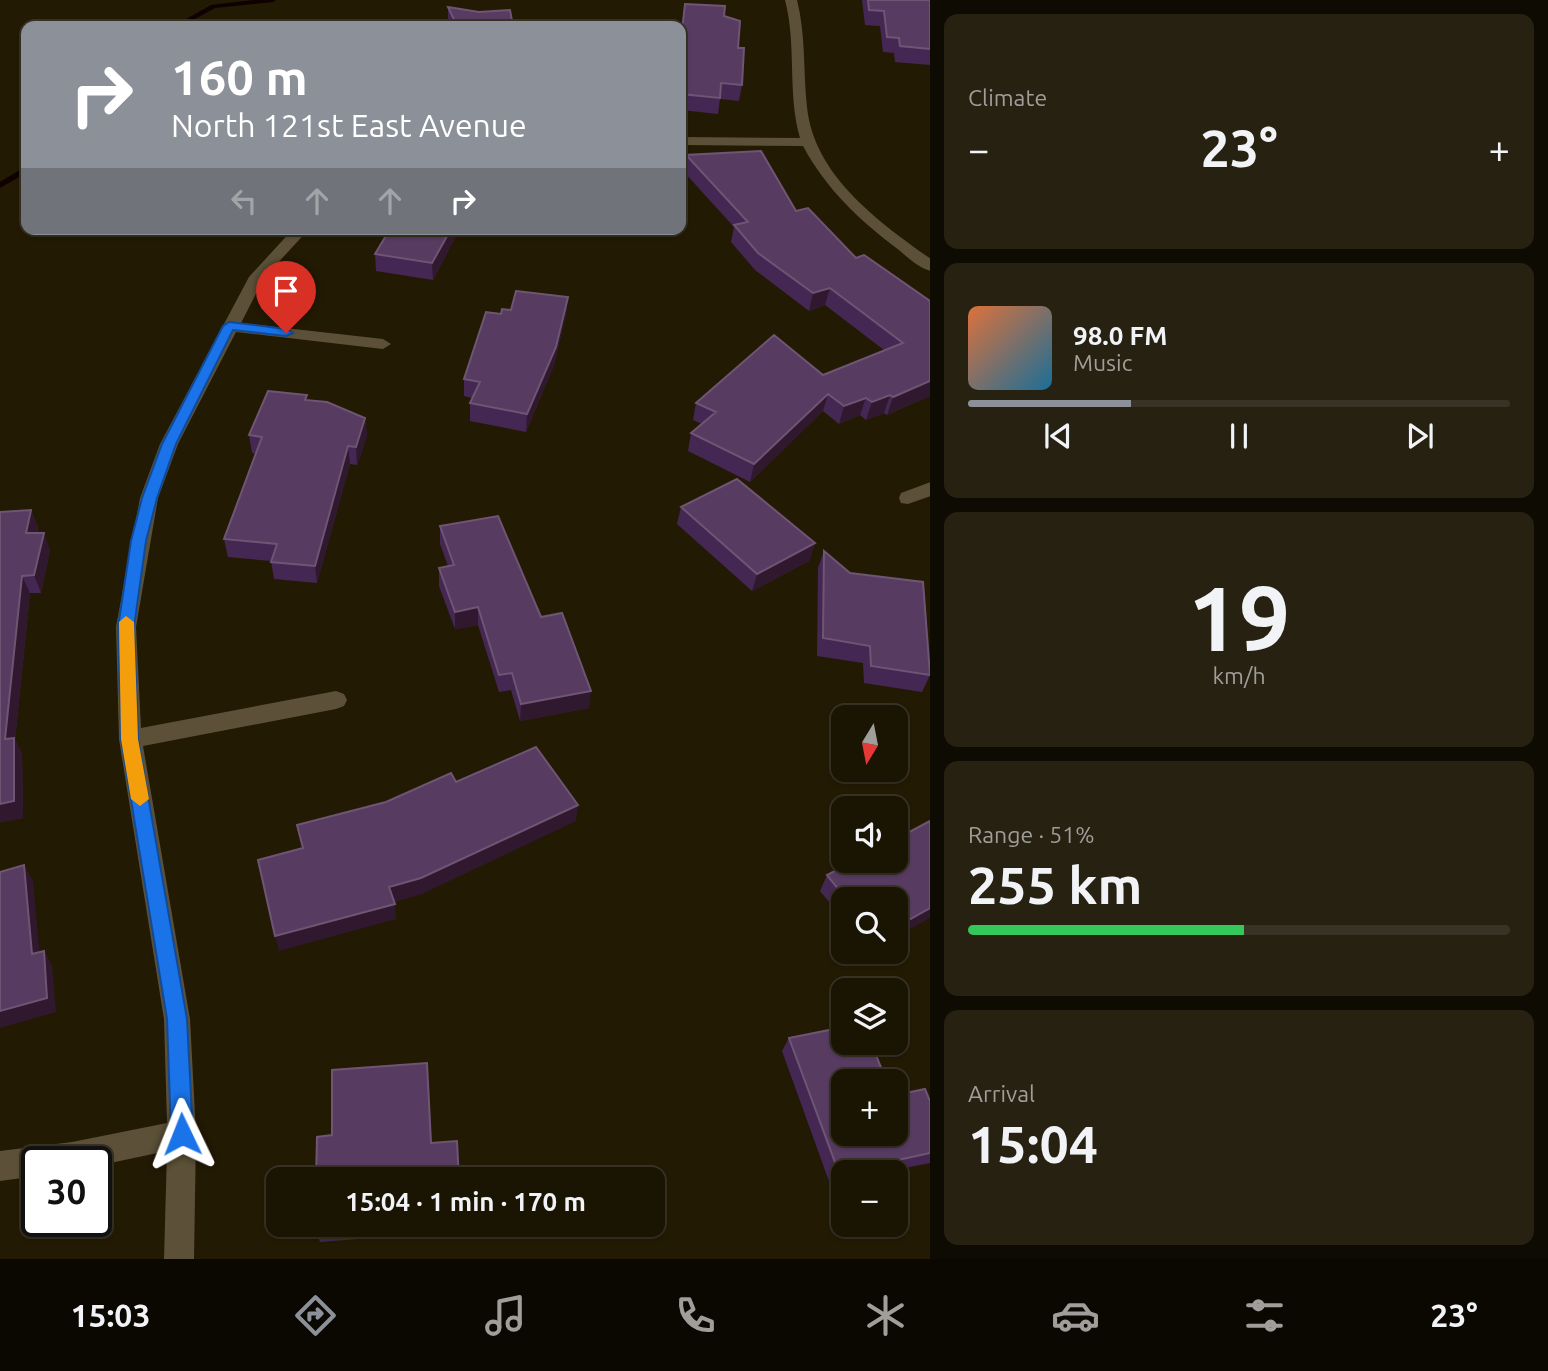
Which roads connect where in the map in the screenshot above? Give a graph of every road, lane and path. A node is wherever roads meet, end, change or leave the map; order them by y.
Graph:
1 (791, 0) edge
2 (808, 0) edge
3 (799, 23) junction
4 (686, 141) edge
5 (810, 142) junction
6 (295, 235) edge
7 (930, 267) edge
8 (229, 326) junction
9 (383, 344) dead end
10 (930, 488) edge
11 (908, 498) dead end
12 (336, 700) dead end
13 (130, 739) junction
14 (182, 1134) junction
15 (0, 1166) edge
16 (179, 1259) edge

1 - 3 street
2 - 3 street
3 - 5 street
4 - 5 street
5 - 7 street
6 - 8 street
8 - 9 street
8 - 13 street
10 - 11 street
12 - 13 street
13 - 14 street
14 - 15 street
14 - 16 street

